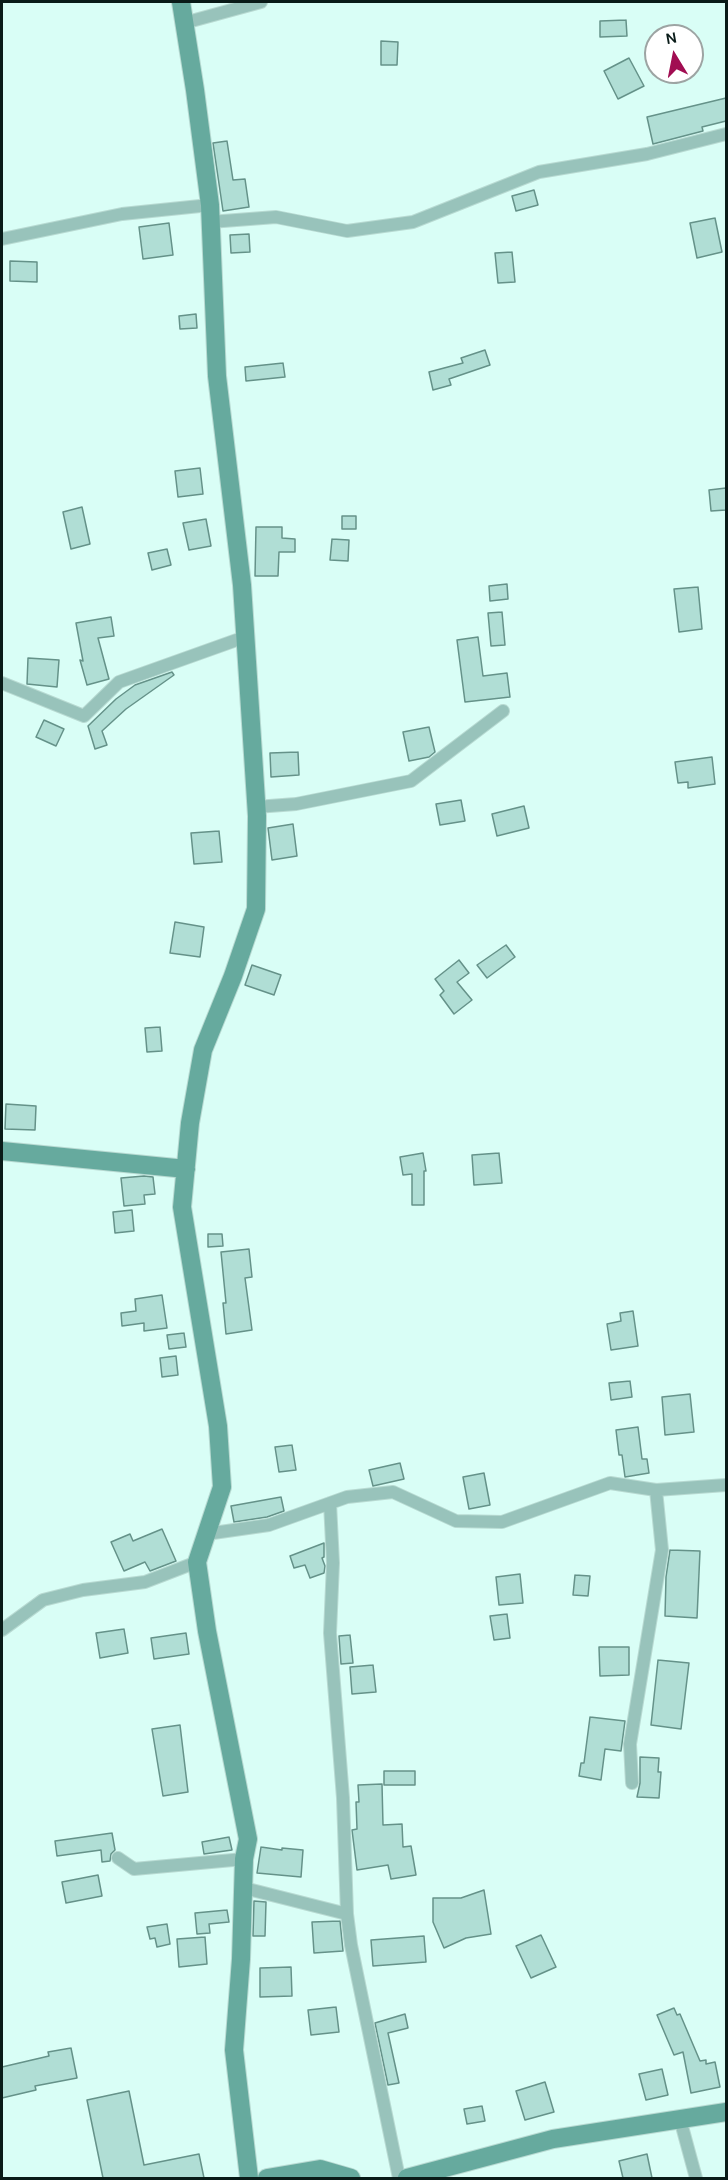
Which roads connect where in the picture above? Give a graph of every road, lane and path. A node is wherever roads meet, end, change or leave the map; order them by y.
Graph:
1 (181, 2) edge
2 (261, 2) edge
3 (184, 23) junction
4 (726, 134) edge
5 (210, 213) junction
6 (2, 239) edge
7 (245, 637) junction
8 (2, 683) edge
9 (503, 711) dead end
10 (256, 807) junction
11 (2, 1152) edge
12 (186, 1169) junction
13 (726, 1485) edge
14 (656, 1490) junction
15 (330, 1503) junction
16 (206, 1534) junction
17 (197, 1562) junction
18 (2, 1629) edge
19 (632, 1783) dead end
20 (118, 1858) dead end
21 (244, 1858) junction
22 (244, 1888) junction
23 (347, 1914) junction
24 (726, 2112) edge
25 (680, 2119) junction
26 (249, 2178) edge
27 (267, 2178) edge
28 (351, 2178) edge
29 (399, 2178) edge
30 (407, 2178) edge
31 (696, 2178) edge

1 - 3 street
2 - 3 street
3 - 5 street
4 - 5 street
5 - 6 street
5 - 7 street
7 - 8 street
7 - 10 street
9 - 10 street
10 - 12 street
11 - 12 street
12 - 16 street
13 - 14 street
14 - 15 street
14 - 19 street
15 - 16 street
15 - 23 street
16 - 17 street
17 - 18 street
17 - 21 street
20 - 21 street
21 - 22 street
22 - 23 street
22 - 26 street
23 - 29 street
24 - 25 street
25 - 30 street
25 - 31 street
27 - 28 street

